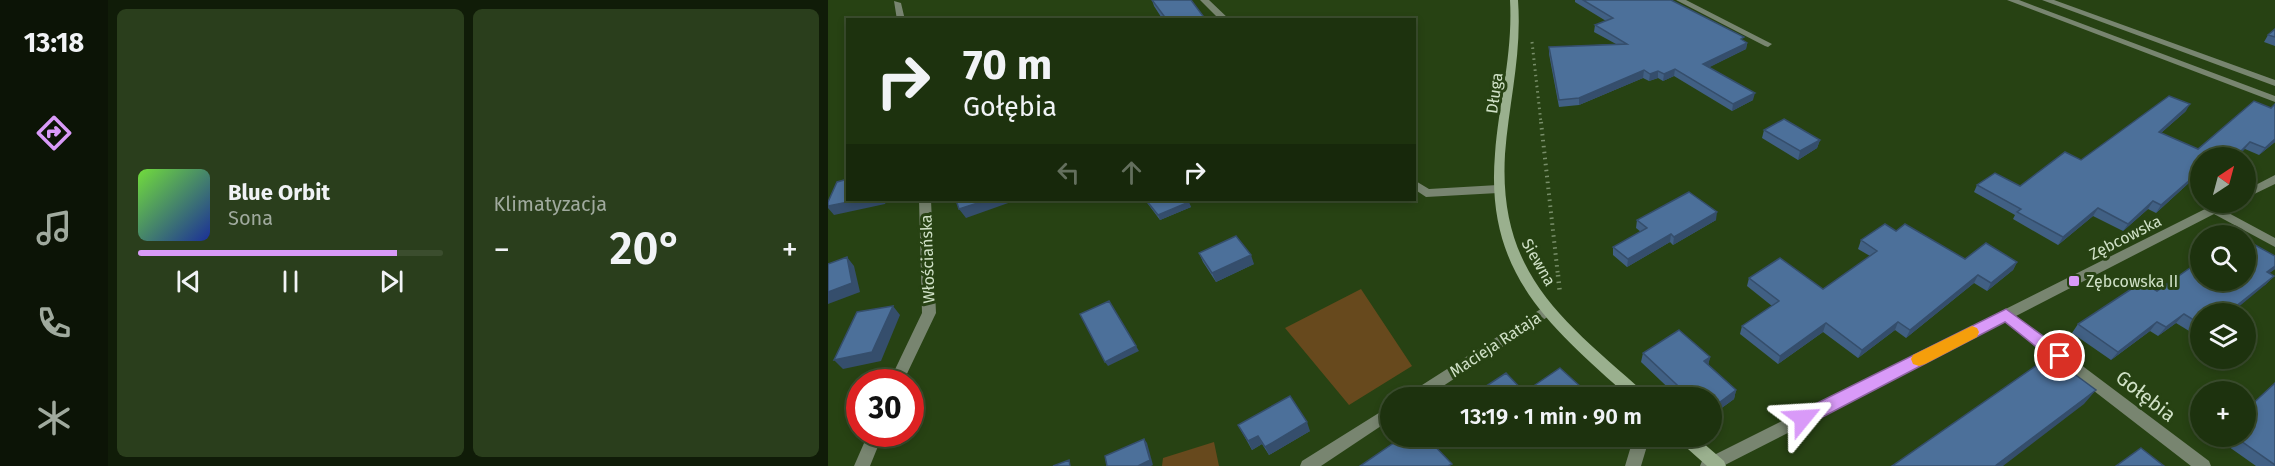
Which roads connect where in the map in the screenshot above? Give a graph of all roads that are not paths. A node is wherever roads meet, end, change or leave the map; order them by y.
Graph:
1 (1204, 0) edge
2 (1514, 0) edge
3 (1680, 0) edge
4 (2011, 0) edge
5 (2046, 0) edge
6 (897, 3) dead end
7 (901, 18) edge
8 (1224, 18) edge
9 (1768, 44) dead end
10 (2275, 84) edge
11 (2275, 99) edge
12 (2275, 179) edge
13 (1416, 185) edge
14 (1498, 189) junction
15 (2256, 189) edge
16 (925, 201) edge
17 (2209, 213) edge
18 (2220, 213) edge
19 (2275, 243) edge
20 (1547, 310) junction
21 (2006, 315) junction
22 (902, 369) edge
23 (1430, 387) edge
24 (1629, 387) edge
25 (1380, 419) edge
26 (870, 447) edge
27 (1639, 447) edge
28 (1695, 447) edge
29 (1714, 465) edge
30 (862, 466) edge
31 (1308, 466) edge
32 (1633, 466) edge
33 (2203, 466) edge

1 - 8 street
2 - 14 street, Długa
3 - 9 street
4 - 11 street
5 - 10 street
6 - 7 street
12 - 15 street
13 - 14 street
14 - 20 street, Siewna
16 - 22 street, Włościańska
17 - 21 street, Zębcowska
18 - 19 street
20 - 23 street, Macieja Rataja
20 - 24 street, Siewna
21 - 29 street, Zębcowska
21 - 33 street, Gołębia
25 - 31 street
26 - 30 street
27 - 32 street
28 - 29 street

